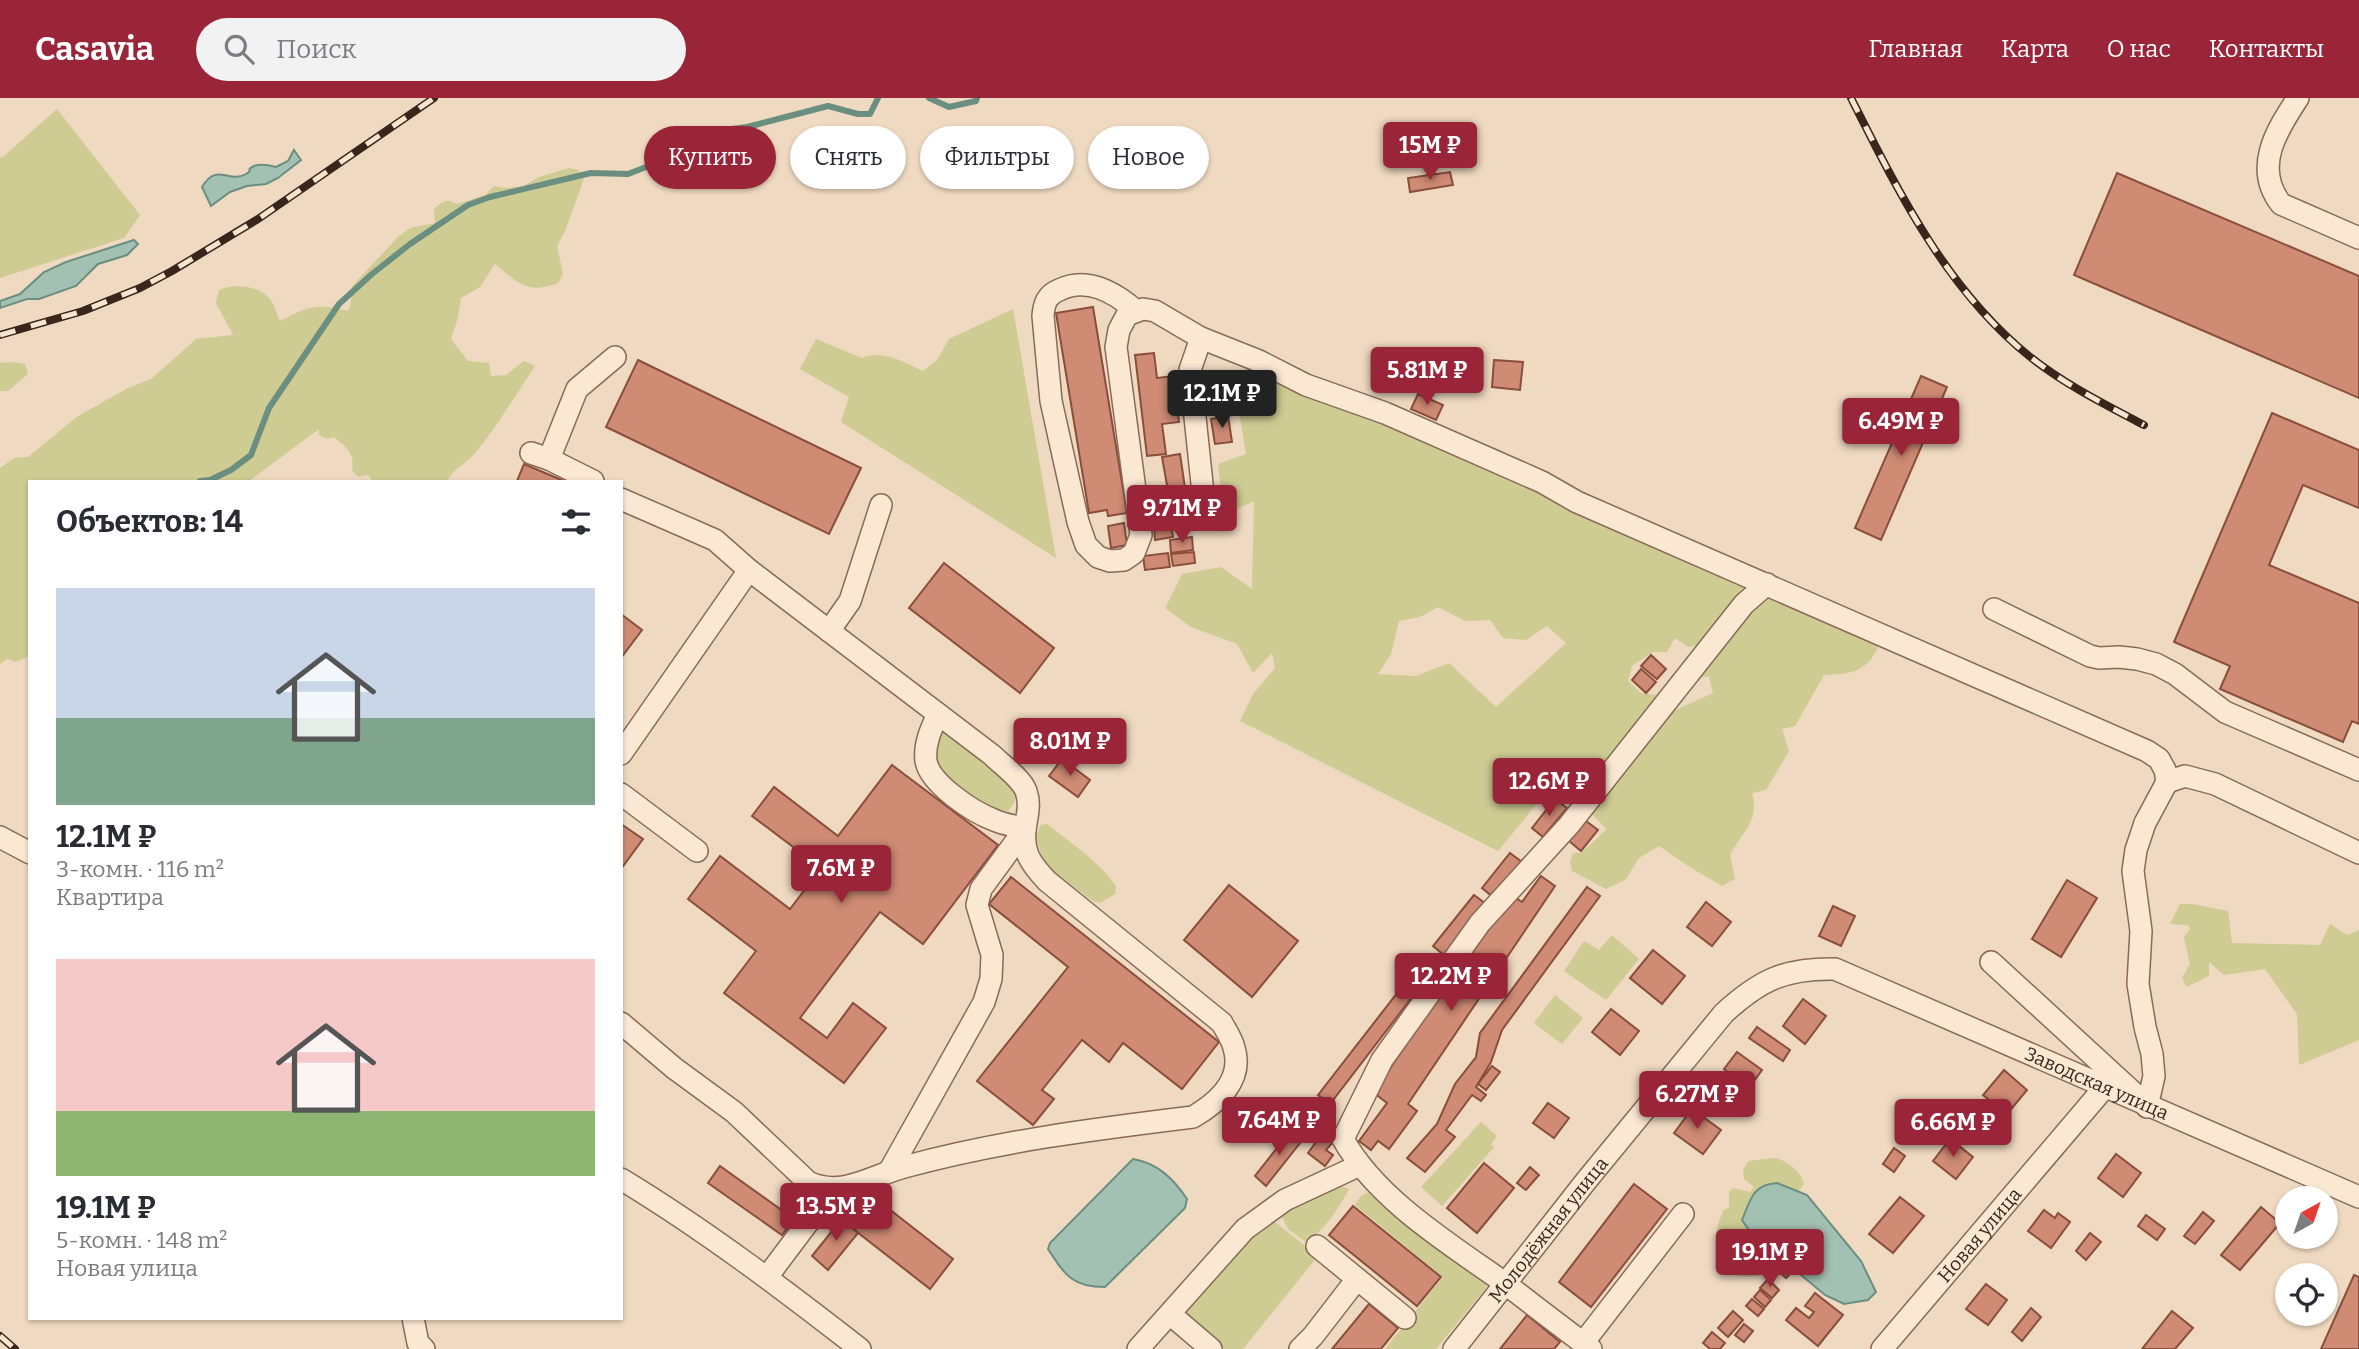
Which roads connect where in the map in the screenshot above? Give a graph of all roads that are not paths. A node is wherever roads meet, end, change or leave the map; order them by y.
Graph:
1 (2298, 98) edge
2 (2359, 238) edge
3 (1135, 310) junction
4 (1201, 338) junction
5 (615, 357) dead end
6 (591, 480) edge
7 (1203, 493) dead end
8 (623, 500) edge
9 (881, 505) dead end
10 (750, 570) junction
11 (1767, 584) junction
12 (1994, 609) dead end
13 (829, 631) junction
14 (938, 715) junction
15 (623, 751) edge
16 (2359, 770) edge
17 (2167, 782) junction
18 (623, 796) edge
19 (1025, 829) junction
20 (0, 837) edge
21 (697, 851) dead end
22 (28, 852) edge
23 (2359, 853) edge
24 (1992, 962) dead end
25 (1835, 969) joint
26 (623, 1025) edge
27 (2104, 1087) junction
28 (2147, 1107) junction
29 (1360, 1166) junction
30 (890, 1170) junction
31 (623, 1180) edge
32 (821, 1188) junction
33 (2359, 1197) edge
34 (1683, 1214) dead end
35 (1317, 1247) dead end
36 (767, 1277) junction
37 (1357, 1279) junction
38 (1504, 1284) junction
39 (1170, 1314) junction
40 (1405, 1318) dead end
41 (413, 1320) edge
42 (1587, 1346) edge
43 (424, 1349) edge
44 (860, 1349) edge
45 (1138, 1349) edge
46 (1211, 1349) edge
47 (1300, 1349) edge
48 (1454, 1349) edge
49 (1882, 1349) edge

1 - 2 street
3 - 3 street
3 - 4 street
4 - 7 street
4 - 11 street
5 - 6 street
8 - 10 street
9 - 13 street
10 - 13 street
10 - 15 street
11 - 17 street
11 - 29 street
12 - 16 street
13 - 14 street
14 - 19 street
14 - 19 street
17 - 23 street
17 - 28 street
18 - 21 street
19 - 30 street
19 - 30 street
20 - 22 street
24 - 28 street
25 - 27 street, Заводская улица
25 - 38 street, Молодёжная улица
26 - 32 street
27 - 28 street, Заводская улица
27 - 49 street, Новая улица
28 - 33 street, Заводская улица
29 - 38 street
29 - 39 street
30 - 32 street
31 - 36 street
32 - 36 street
34 - 42 street
35 - 37 street
36 - 44 street
37 - 40 street
37 - 47 street
38 - 42 street
38 - 48 street, Молодёжная улица
39 - 45 street
39 - 46 street
41 - 43 street

